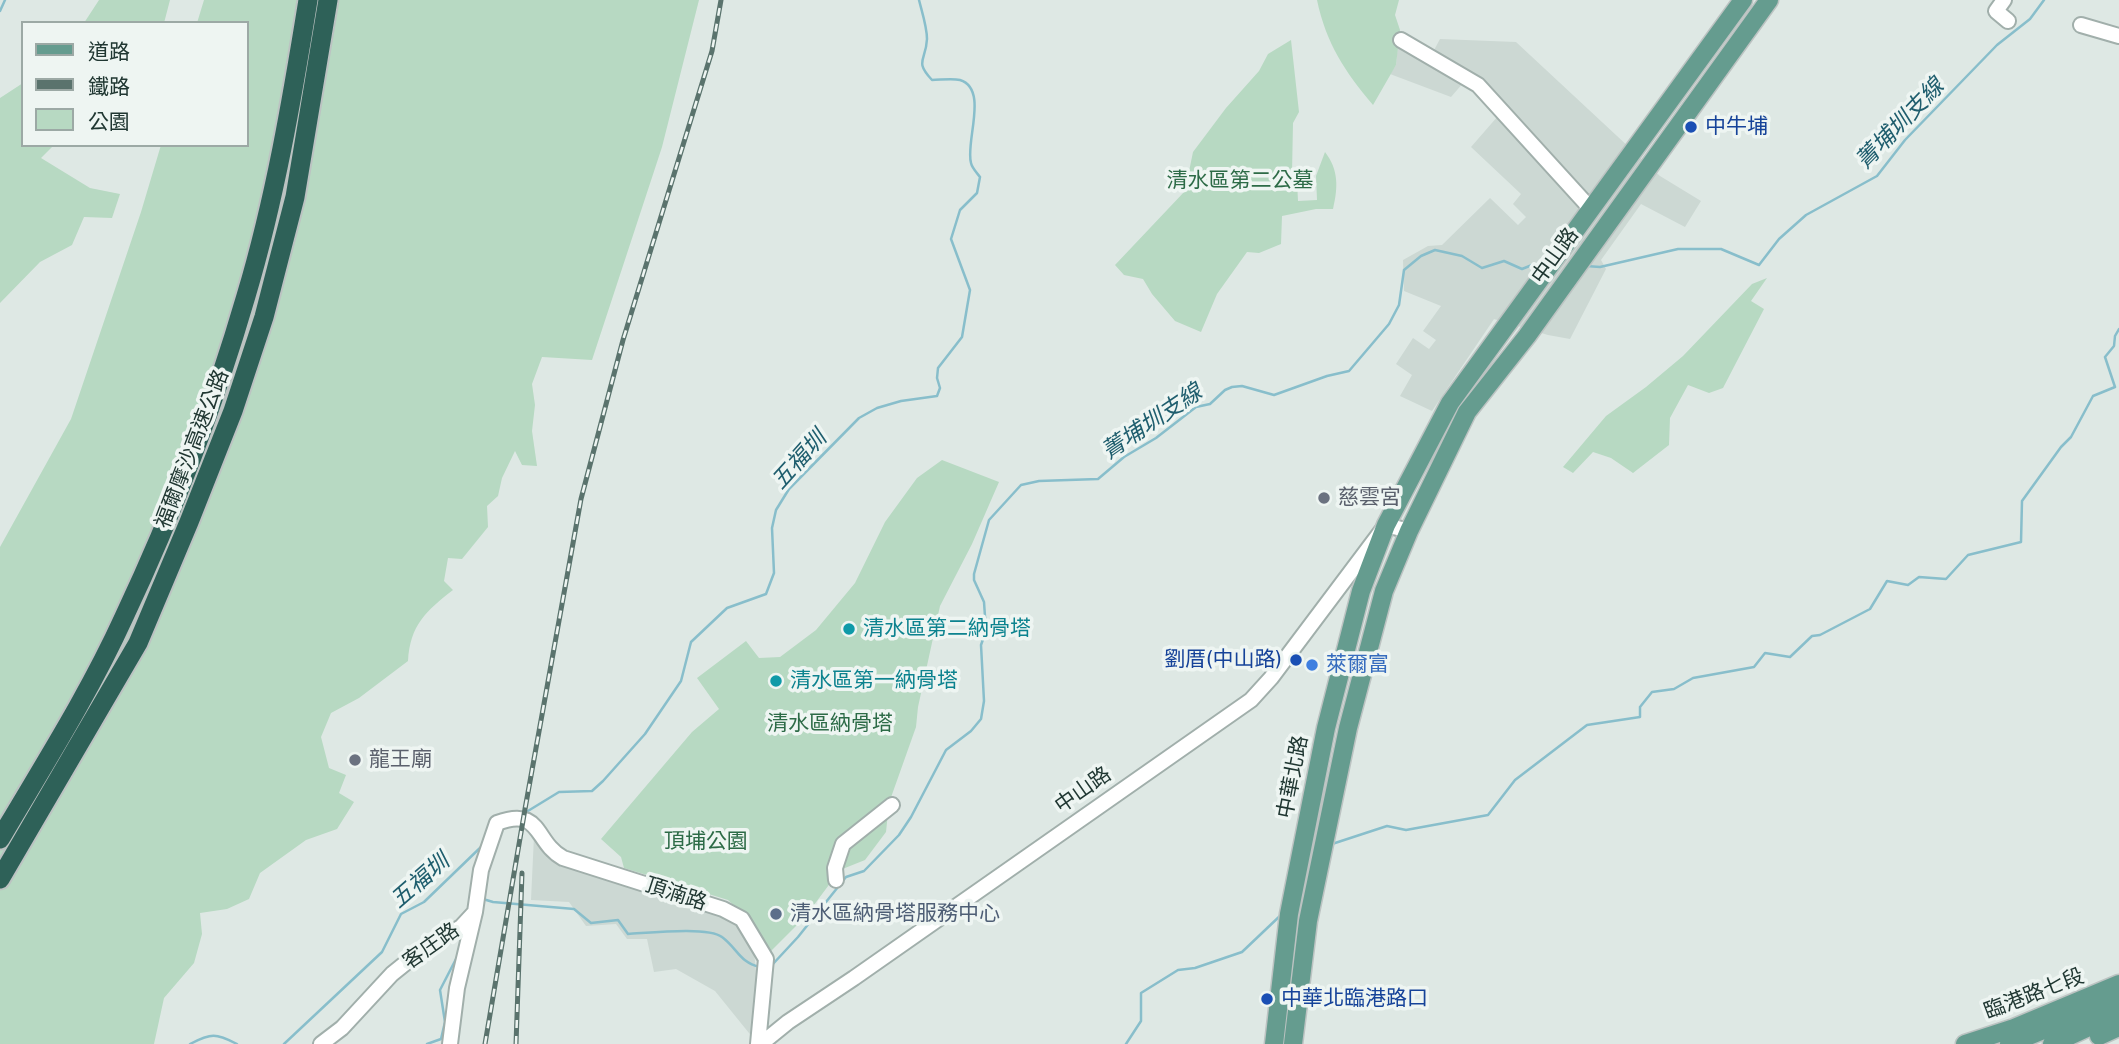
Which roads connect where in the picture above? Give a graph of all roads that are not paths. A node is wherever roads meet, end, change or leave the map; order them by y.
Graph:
1 (308, 0) edge
2 (328, 0) edge
3 (1743, 0) edge
4 (1769, 0) edge
5 (2004, 0) edge
6 (2008, 21) dead end
7 (2081, 26) dead end
8 (2119, 36) edge
9 (1401, 40) dead end
10 (1590, 208) junction
11 (1385, 525) junction
12 (1409, 531) junction
13 (892, 805) dead end
14 (497, 823) joint
15 (0, 839) edge
16 (0, 879) edge
17 (836, 880) dead end
18 (475, 912) junction
19 (2119, 984) edge
20 (2119, 999) edge
21 (2119, 1013) edge
22 (2119, 1027) edge
23 (2097, 1031) edge
24 (321, 1044) edge
25 (450, 1044) edge
26 (760, 1044) edge
27 (1274, 1044) edge
28 (1293, 1044) edge
29 (1965, 1044) edge
30 (2009, 1044) edge
31 (2052, 1044) edge

1 - 15 highway, 福爾摩沙高速公路
2 - 16 highway, 福爾摩沙高速公路
3 - 10 main road, 中山路
4 - 12 main road, 中山路
5 - 6 street
7 - 8 street
9 - 10 street
10 - 11 main road, 中山路
11 - 12 street
11 - 26 street, 中山路
11 - 27 main road, 中華北路
12 - 28 main road, 中華北路
13 - 17 street
14 - 18 street, 客庄路
14 - 26 street, 頂湳路
18 - 24 street, 客庄路
18 - 25 street
19 - 29 main road, 臨港路七段
20 - 23 main road, 臨港路七段
21 - 23 main road, 臨港路七段
22 - 23 main road, 臨港路七段
23 - 30 main road, 臨港路七段
23 - 31 main road, 臨港路七段

